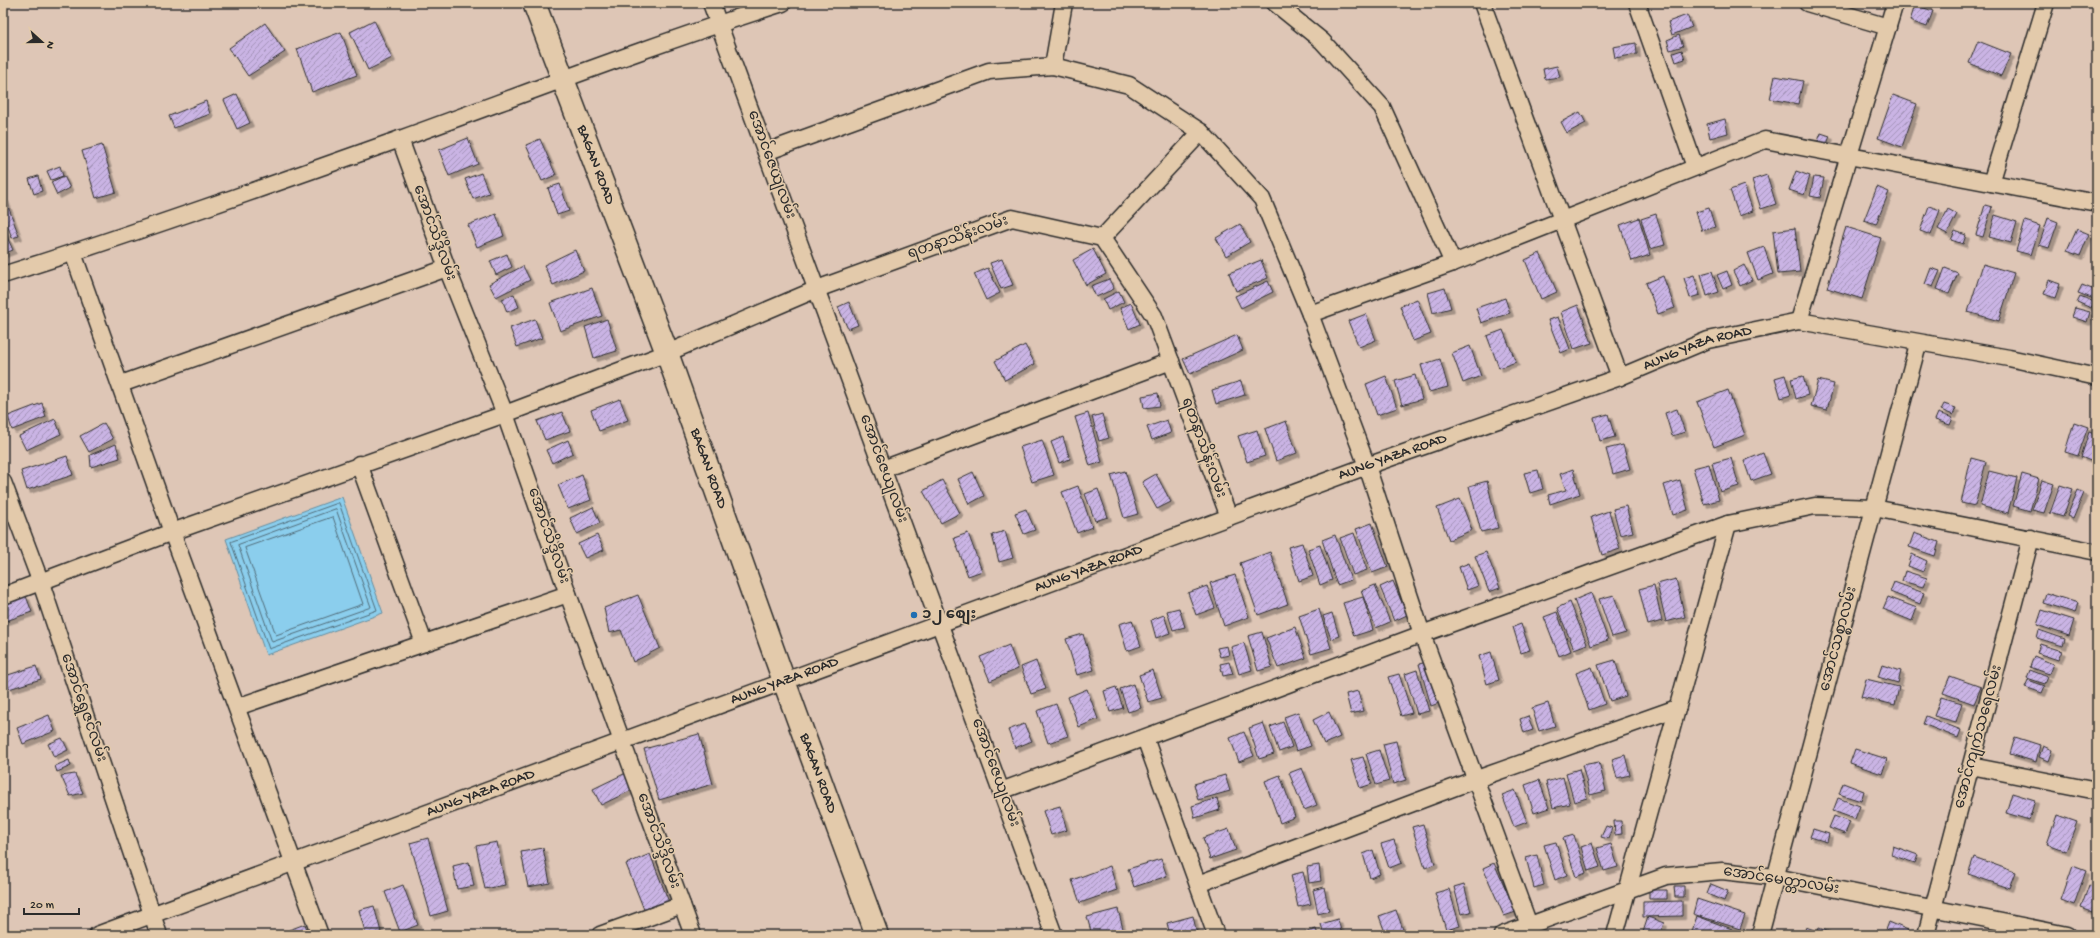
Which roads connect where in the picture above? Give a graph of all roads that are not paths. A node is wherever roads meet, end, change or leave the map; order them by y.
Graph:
1 (534, 3) edge
2 (711, 3) edge
3 (783, 3) edge
4 (1064, 3) edge
5 (1275, 3) edge
6 (1482, 3) edge
7 (1637, 3) edge
8 (1807, 3) edge
9 (1895, 3) edge
10 (2046, 3) edge
11 (719, 23) junction
12 (1888, 27) junction
13 (1053, 66) junction
14 (562, 79) junction
15 (1201, 132) junction
16 (400, 139) junction
17 (766, 152) junction
18 (1849, 156) junction
19 (1696, 167) junction
20 (1991, 183) junction
21 (2097, 203) edge
22 (1562, 219) junction
23 (1102, 238) junction
24 (73, 253) junction
25 (1453, 263) junction
26 (447, 268) junction
27 (3, 275) edge
28 (817, 289) junction
29 (1310, 314) junction
30 (1799, 322) junction
31 (1918, 344) junction
32 (667, 353) junction
33 (1171, 361) junction
34 (1620, 377) junction
35 (2097, 377) edge
36 (121, 384) junction
37 (505, 414) junction
38 (359, 464) junction
39 (1367, 466) junction
40 (883, 469) junction
41 (3, 482) edge
42 (1874, 508) junction
43 (1229, 517) junction
44 (1728, 524) junction
45 (172, 532) junction
46 (2031, 538) junction
47 (2097, 552) edge
48 (41, 582) junction
49 (568, 594) junction
50 (3, 596) edge
51 (939, 623) junction
52 (1422, 634) junction
53 (424, 643) junction
54 (784, 681) junction
55 (237, 707) junction
56 (1677, 708) junction
57 (1145, 738) junction
58 (621, 740) junction
59 (1971, 766) junction
60 (1474, 780) junction
61 (1001, 791) junction
62 (2097, 791) edge
63 (294, 862) junction
64 (1775, 877) junction
65 (1198, 884) junction
66 (1626, 890) junction
67 (682, 905) junction
68 (1933, 908) junction
69 (152, 914) junction
70 (1529, 925) junction
71 (97, 935) edge
72 (159, 935) edge
73 (320, 935) edge
74 (600, 935) edge
75 (693, 935) edge
76 (877, 935) edge
77 (1054, 935) edge
78 (1216, 935) edge
79 (1502, 935) edge
80 (1615, 935) edge
81 (1760, 935) edge
82 (1926, 935) edge
83 (2067, 935) edge

1 - 14 street, BAGAN ROAD
2 - 11 street, အောင်ဇေယျလမ်း
3 - 11 street
4 - 13 street
5 - 25 street
6 - 22 street
7 - 19 street
8 - 12 street
9 - 12 street
10 - 20 street
11 - 14 street
11 - 17 street, အောင်ဇေယျလမ်း
12 - 18 street
13 - 15 street
13 - 17 street
14 - 16 street
14 - 32 street, BAGAN ROAD
15 - 23 street
15 - 29 street
16 - 24 street
16 - 26 street, အောင်သိဒ္ဒိလမ်း
17 - 28 street, အောင်ဇေယျလမ်း
18 - 19 street
18 - 20 street
18 - 30 street
19 - 22 street
20 - 21 street
22 - 25 street
22 - 34 street
23 - 28 street, ရတနာသိန်းလမ်း
23 - 33 street, ရတနာသိန်းလမ်း
24 - 27 street
24 - 36 street
25 - 29 street
26 - 36 street
26 - 37 street, အောင်သိဒ္ဒိလမ်း
28 - 32 street, ရတနာသိန်းလမ်း
28 - 40 street, အောင်ဇေယျလမ်း
29 - 39 street
30 - 31 street, AUNG YAZA ROAD
30 - 34 street, AUNG YAZA ROAD
31 - 35 street, AUNG YAZA ROAD
31 - 42 street, အောင်သစ္စာလမ်း
32 - 37 street, ရတနာသိန်းလမ်း
32 - 54 street, BAGAN ROAD
33 - 40 street
33 - 43 street, ရတနာသိန်းလမ်း
34 - 39 street, AUNG YAZA ROAD
36 - 45 street
37 - 38 street, ရတနာသိန်းလမ်း
37 - 49 street, အောင်သိဒ္ဒိလမ်း
38 - 45 street, ရတနာသိန်းလမ်း
38 - 53 street
39 - 43 street, AUNG YAZA ROAD
39 - 52 street
40 - 51 street, အောင်ဇေယျလမ်း
41 - 48 street, အောင်ရွှေဇင်လမ်း
42 - 44 street
42 - 46 street
42 - 64 street, အောင်သစ္စာလမ်း
43 - 51 street, AUNG YAZA ROAD
44 - 52 street
44 - 56 street
45 - 48 street, ရတနာသိန်းလမ်း
45 - 55 street
46 - 47 street
46 - 59 street, အောင်ကျက်သရေလမ်း
48 - 50 street, ရတနာသိန်းလမ်း
48 - 69 street, အောင်ရွှေဇင်လမ်း
49 - 53 street
49 - 58 street, အောင်သိဒ္ဒိလမ်း
51 - 54 street, AUNG YAZA ROAD
51 - 61 street, အောင်ဇေယျလမ်း
52 - 57 street
52 - 60 street
53 - 55 street
54 - 58 street, AUNG YAZA ROAD
54 - 76 street, BAGAN ROAD
55 - 63 street
56 - 60 street
56 - 66 street
57 - 61 street
57 - 65 street
58 - 63 street, AUNG YAZA ROAD
58 - 67 street, အောင်သိဒ္ဒိလမ်း
59 - 62 street
59 - 68 street, အောင်ကျက်သရေလမ်း
60 - 65 street
60 - 70 street
61 - 77 street, အောင်ဇေယျလမ်း
63 - 69 street, AUNG YAZA ROAD
63 - 73 street
64 - 66 street, အောင်မေတ္တာလမ်း
64 - 68 street, အောင်မေတ္တာလမ်း
64 - 81 street, အောင်သစ္စာလမ်း
65 - 78 street
66 - 70 street, အောင်မေတ္တာလမ်း
66 - 80 street
67 - 74 street
67 - 75 street, အောင်သိဒ္ဒိလမ်း
68 - 82 street, အောင်ကျက်သရေလမ်း
68 - 83 street, အောင်မေတ္တာလမ်း
69 - 71 street, AUNG YAZA ROAD
69 - 72 street, အောင်ရွှေဇင်လမ်း
70 - 79 street, အောင်မေတ္တာလမ်း

